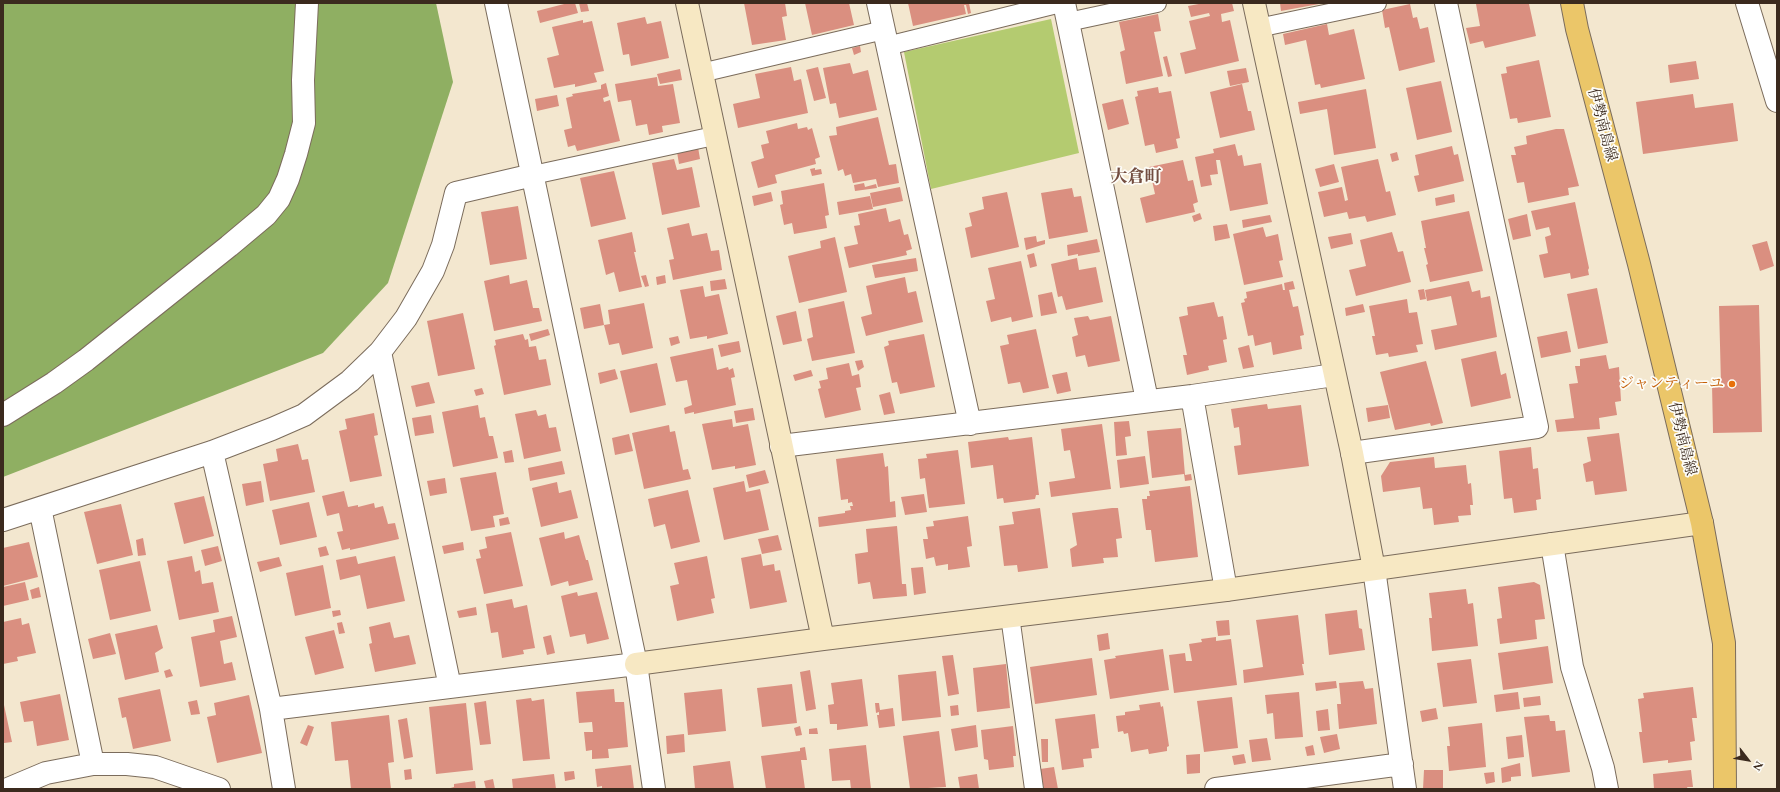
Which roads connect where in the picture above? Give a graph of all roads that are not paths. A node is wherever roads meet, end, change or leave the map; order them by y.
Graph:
1 (307, 3) edge
2 (496, 3) edge
3 (686, 3) edge
4 (878, 3) edge
5 (1157, 3) edge
6 (1254, 3) edge
7 (1377, 3) edge
8 (1446, 3) edge
9 (1572, 3) edge
10 (1747, 3) edge
11 (1064, 10) edge
12 (1258, 28) junction
13 (886, 38) junction
14 (701, 73) junction
15 (1777, 101) edge
16 (714, 136) junction
17 (533, 175) junction
18 (380, 352) junction
19 (1334, 375) junction
20 (1192, 396) junction
21 (1147, 400) junction
22 (3, 415) edge
23 (970, 424) junction
24 (781, 446) junction
25 (212, 452) junction
26 (1352, 453) junction
27 (40, 508) junction
28 (3, 520) edge
29 (1702, 524) junction
30 (1552, 544) junction
31 (1374, 569) junction
32 (1226, 590) junction
33 (1010, 616) junction
34 (823, 639) junction
35 (636, 664) junction
36 (450, 686) junction
37 (271, 710) junction
38 (94, 764) junction
39 (1402, 764) junction
40 (8, 789) edge
41 (220, 789) edge
42 (284, 789) edge
43 (654, 789) edge
44 (1034, 789) edge
45 (1217, 789) edge
46 (1405, 789) edge
47 (1607, 789) edge
48 (1725, 789) edge

1 - 22 street
2 - 17 street
3 - 14 street
4 - 13 street
5 - 11 lane
6 - 12 street
7 - 12 lane
8 - 26 street
9 - 29 main road, 伊勢南島線
10 - 15 street
11 - 13 lane
11 - 21 street
12 - 19 street
13 - 14 lane
13 - 23 street
14 - 16 street
16 - 17 lane
16 - 24 street
17 - 18 street
17 - 35 street
18 - 25 street
18 - 36 street
19 - 20 street
19 - 26 street
20 - 21 street
20 - 32 street
21 - 23 street
23 - 24 street
24 - 34 street
25 - 27 street
25 - 37 street
26 - 31 street
27 - 28 street
27 - 38 street
29 - 30 street
29 - 48 main road, 伊勢南島線
30 - 31 street
30 - 47 street
31 - 32 street
31 - 39 street
32 - 33 street
33 - 34 street
33 - 44 lane
34 - 35 street
35 - 36 street
35 - 43 street
36 - 37 street
37 - 42 street
38 - 40 street
38 - 41 street
39 - 45 street
39 - 46 street

